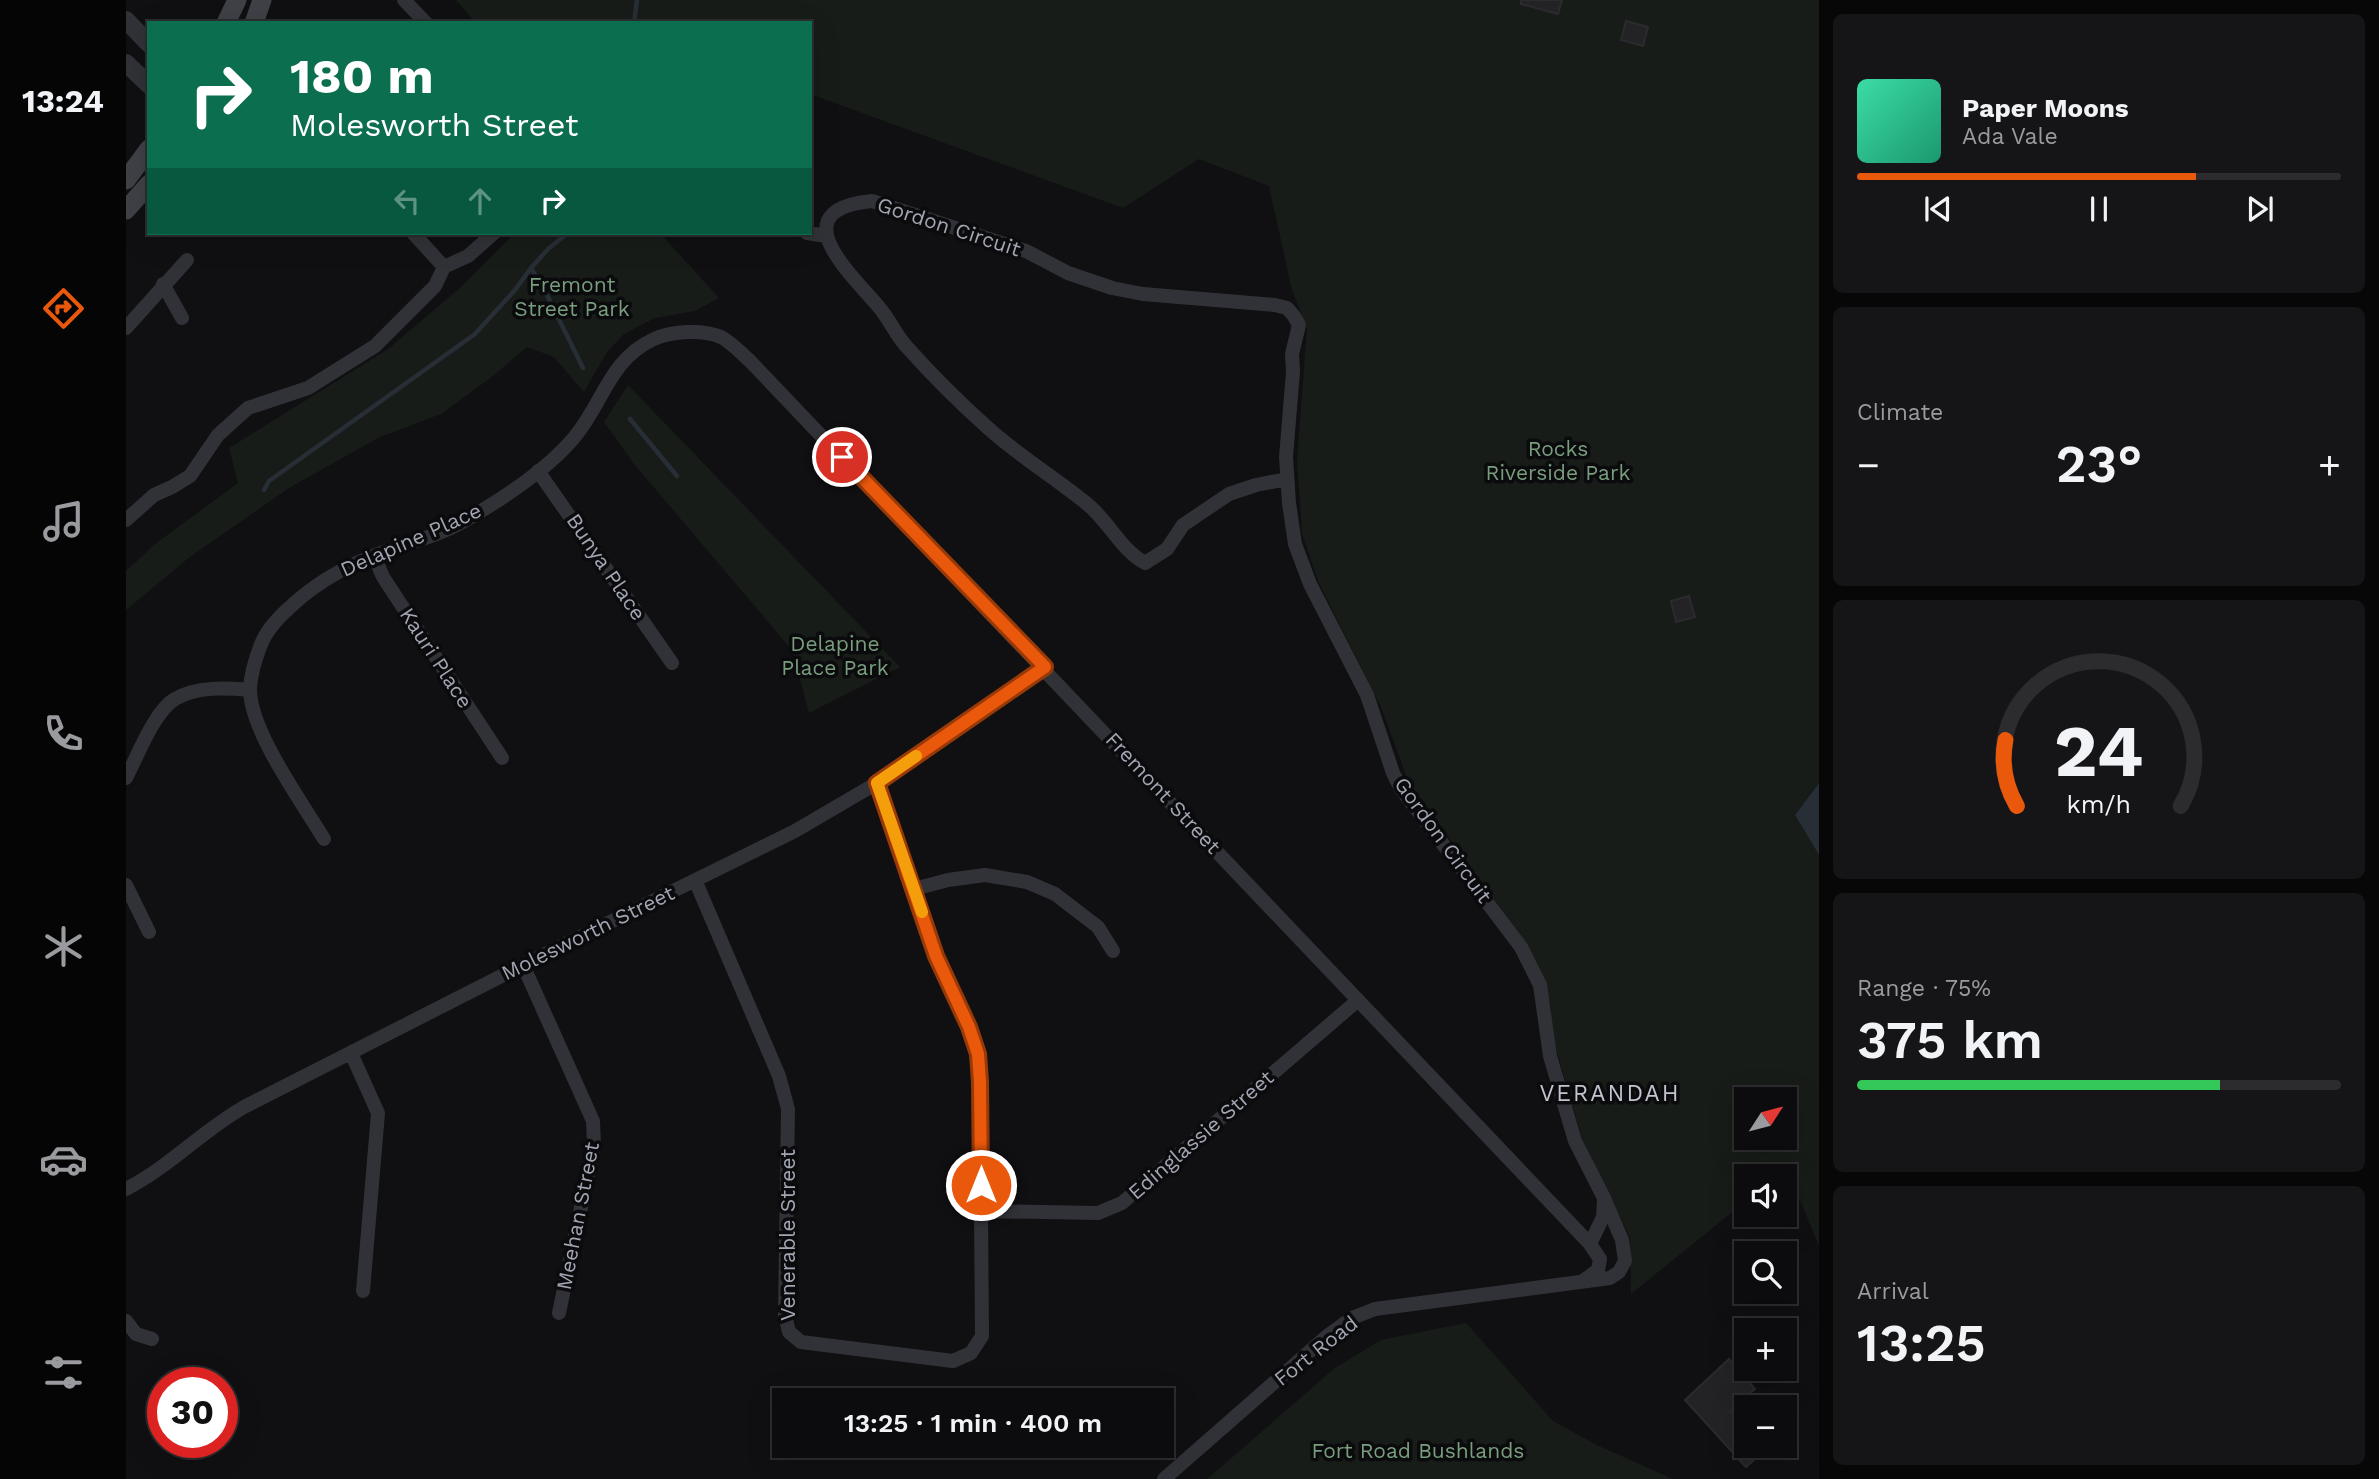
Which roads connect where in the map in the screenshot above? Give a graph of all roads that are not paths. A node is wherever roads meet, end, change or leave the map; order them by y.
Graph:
1 (237, 0) edge
2 (262, 0) edge
3 (404, 0) edge
4 (126, 20) edge
5 (227, 21) edge
6 (255, 21) edge
7 (424, 21) edge
8 (147, 42) edge
9 (126, 62) edge
10 (147, 83) edge
11 (147, 152) edge
12 (126, 180) edge
13 (147, 186) edge
14 (126, 210) edge
15 (812, 234) edge
16 (415, 235) edge
17 (492, 235) edge
18 (827, 236) junction
19 (187, 260) dead end
20 (444, 267) junction
21 (163, 284) junction
22 (182, 318) dead end
23 (126, 328) edge
24 (688, 332) joint
25 (538, 471) junction
26 (1287, 479) junction
27 (126, 520) edge
28 (374, 556) junction
29 (672, 663) dead end
30 (1045, 667) junction
31 (250, 690) junction
32 (502, 758) dead end
33 (126, 778) edge
34 (877, 783) junction
35 (324, 839) dead end
36 (695, 880) junction
37 (126, 885) edge
38 (914, 889) junction
39 (149, 932) dead end
40 (1113, 951) dead end
41 (523, 965) junction
42 (1357, 1000) junction
43 (351, 1053) junction
44 (126, 1188) edge
45 (1604, 1198) junction
46 (981, 1211) junction
47 (1590, 1244) junction
48 (1582, 1282) junction
49 (363, 1291) dead end
50 (559, 1313) dead end
51 (126, 1321) edge
52 (152, 1339) dead end
53 (1164, 1479) edge

1 - 5 main road
2 - 6 main road
3 - 7 street
4 - 8 street
9 - 10 street
11 - 12 main road
13 - 14 main road
15 - 18 street
16 - 20 street
17 - 20 street
18 - 26 street
18 - 26 street, Gordon Circuit
19 - 21 street
20 - 27 street
21 - 22 street
21 - 23 street
24 - 25 street, Delapine Place
24 - 30 street, Fremont Street
25 - 28 street, Delapine Place
25 - 29 street, Bunya Place
26 - 45 street, Gordon Circuit
28 - 31 street, Delapine Place
28 - 32 street, Kauri Place
30 - 34 street, Molesworth Street
30 - 42 street, Fremont Street
31 - 33 street
31 - 35 street, Delapine Place
34 - 36 street, Molesworth Street
34 - 38 street, Venerable Street
36 - 41 street, Molesworth Street
36 - 46 street, Venerable Street
37 - 39 street
38 - 40 street
38 - 46 street, Venerable Street
41 - 43 street, Molesworth Street
41 - 50 street, Meehan Street
42 - 46 street, Edinglassie Street
42 - 47 street, Fremont Street
43 - 44 street, Molesworth Street
43 - 49 street
45 - 47 street
45 - 48 street, Gordon Circuit
47 - 48 street
48 - 53 street, Fort Road
51 - 52 street

